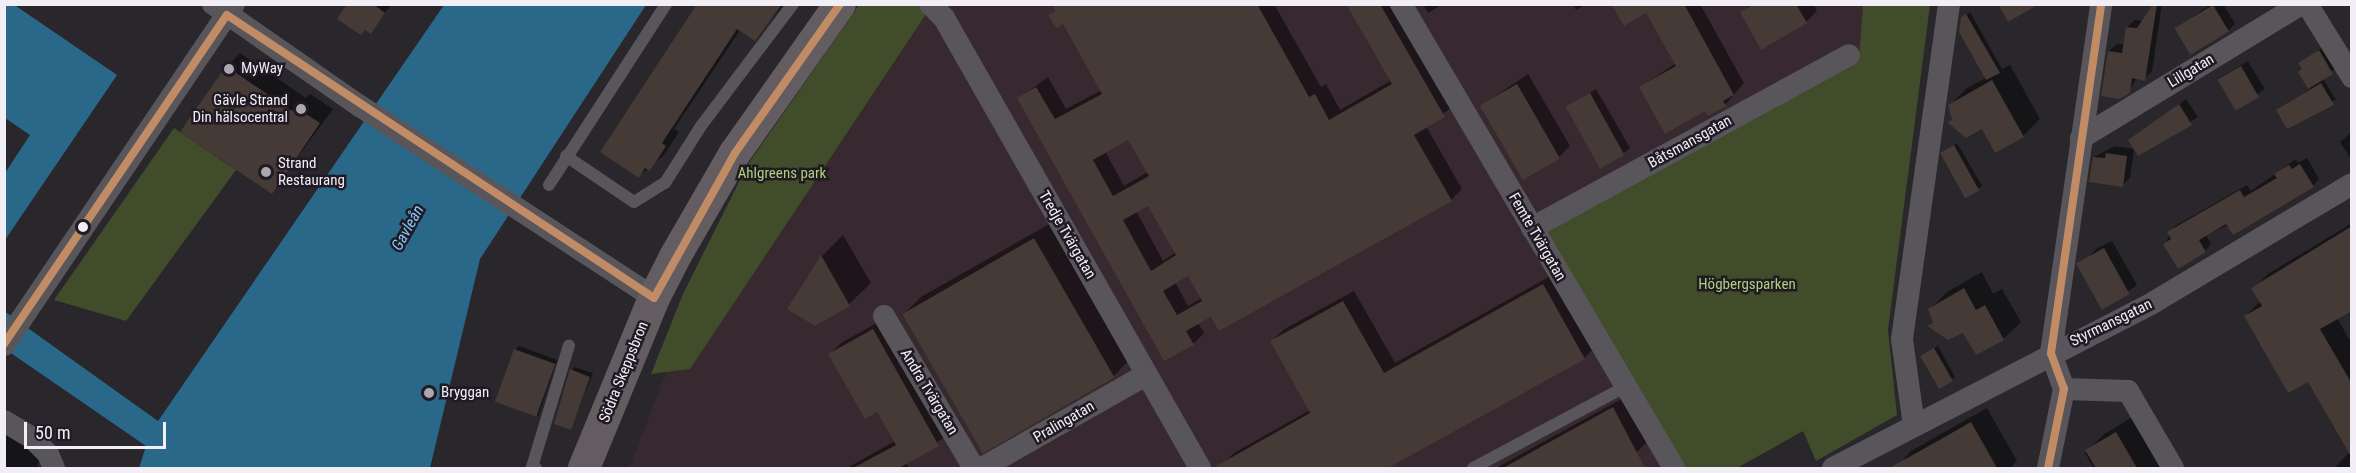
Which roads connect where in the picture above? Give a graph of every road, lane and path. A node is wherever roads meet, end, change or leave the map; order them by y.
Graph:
1 (666, 4) edge
2 (793, 4) edge
3 (930, 4) edge
4 (1401, 4) edge
5 (1949, 4) edge
6 (2101, 4) edge
7 (2301, 4) edge
8 (2307, 4) edge
9 (840, 5) edge
10 (225, 8) edge
11 (1849, 55) dead end
12 (2352, 77) edge
13 (2081, 138) junction
14 (566, 156) junction
15 (2352, 184) edge
16 (549, 185) dead end
17 (1532, 228) junction
18 (654, 298) junction
19 (884, 316) dead end
20 (4, 345) edge
21 (569, 345) dead end
22 (2051, 353) junction
23 (1146, 375) junction
24 (1624, 387) junction
25 (2064, 389) junction
26 (4, 421) edge
27 (1914, 426) junction
28 (54, 468) edge
29 (536, 468) edge
30 (584, 468) edge
31 (974, 468) edge
32 (982, 468) edge
33 (1200, 468) edge
34 (1473, 468) edge
35 (1674, 468) edge
36 (1833, 468) edge
37 (2048, 468) edge
38 (2173, 468) edge

1 - 14 lane
2 - 14 lane
3 - 23 street, Tredje Tvärgatan
4 - 17 street, Femte Tvärgatan
5 - 27 street
6 - 13 street
7 - 13 street, Lillgatan
8 - 12 street
9 - 18 street, Södra Skeppsbron
10 - 18 street
10 - 20 street
11 - 17 street, Båtsmansgatan
13 - 22 street
14 - 16 lane
15 - 22 street, Styrmansgatan
17 - 24 street, Femte Tvärgatan
18 - 30 street, Södra Skeppsbron
19 - 31 street, Andra Tvärgatan
21 - 29 lane
22 - 25 street
22 - 27 street, Styrmansgatan
23 - 32 street, Pralingatan
23 - 33 street, Tredje Tvärgatan
24 - 34 lane
24 - 35 street, Femte Tvärgatan
25 - 37 street
25 - 38 street
26 - 28 street
27 - 36 street, Styrmansgatan

